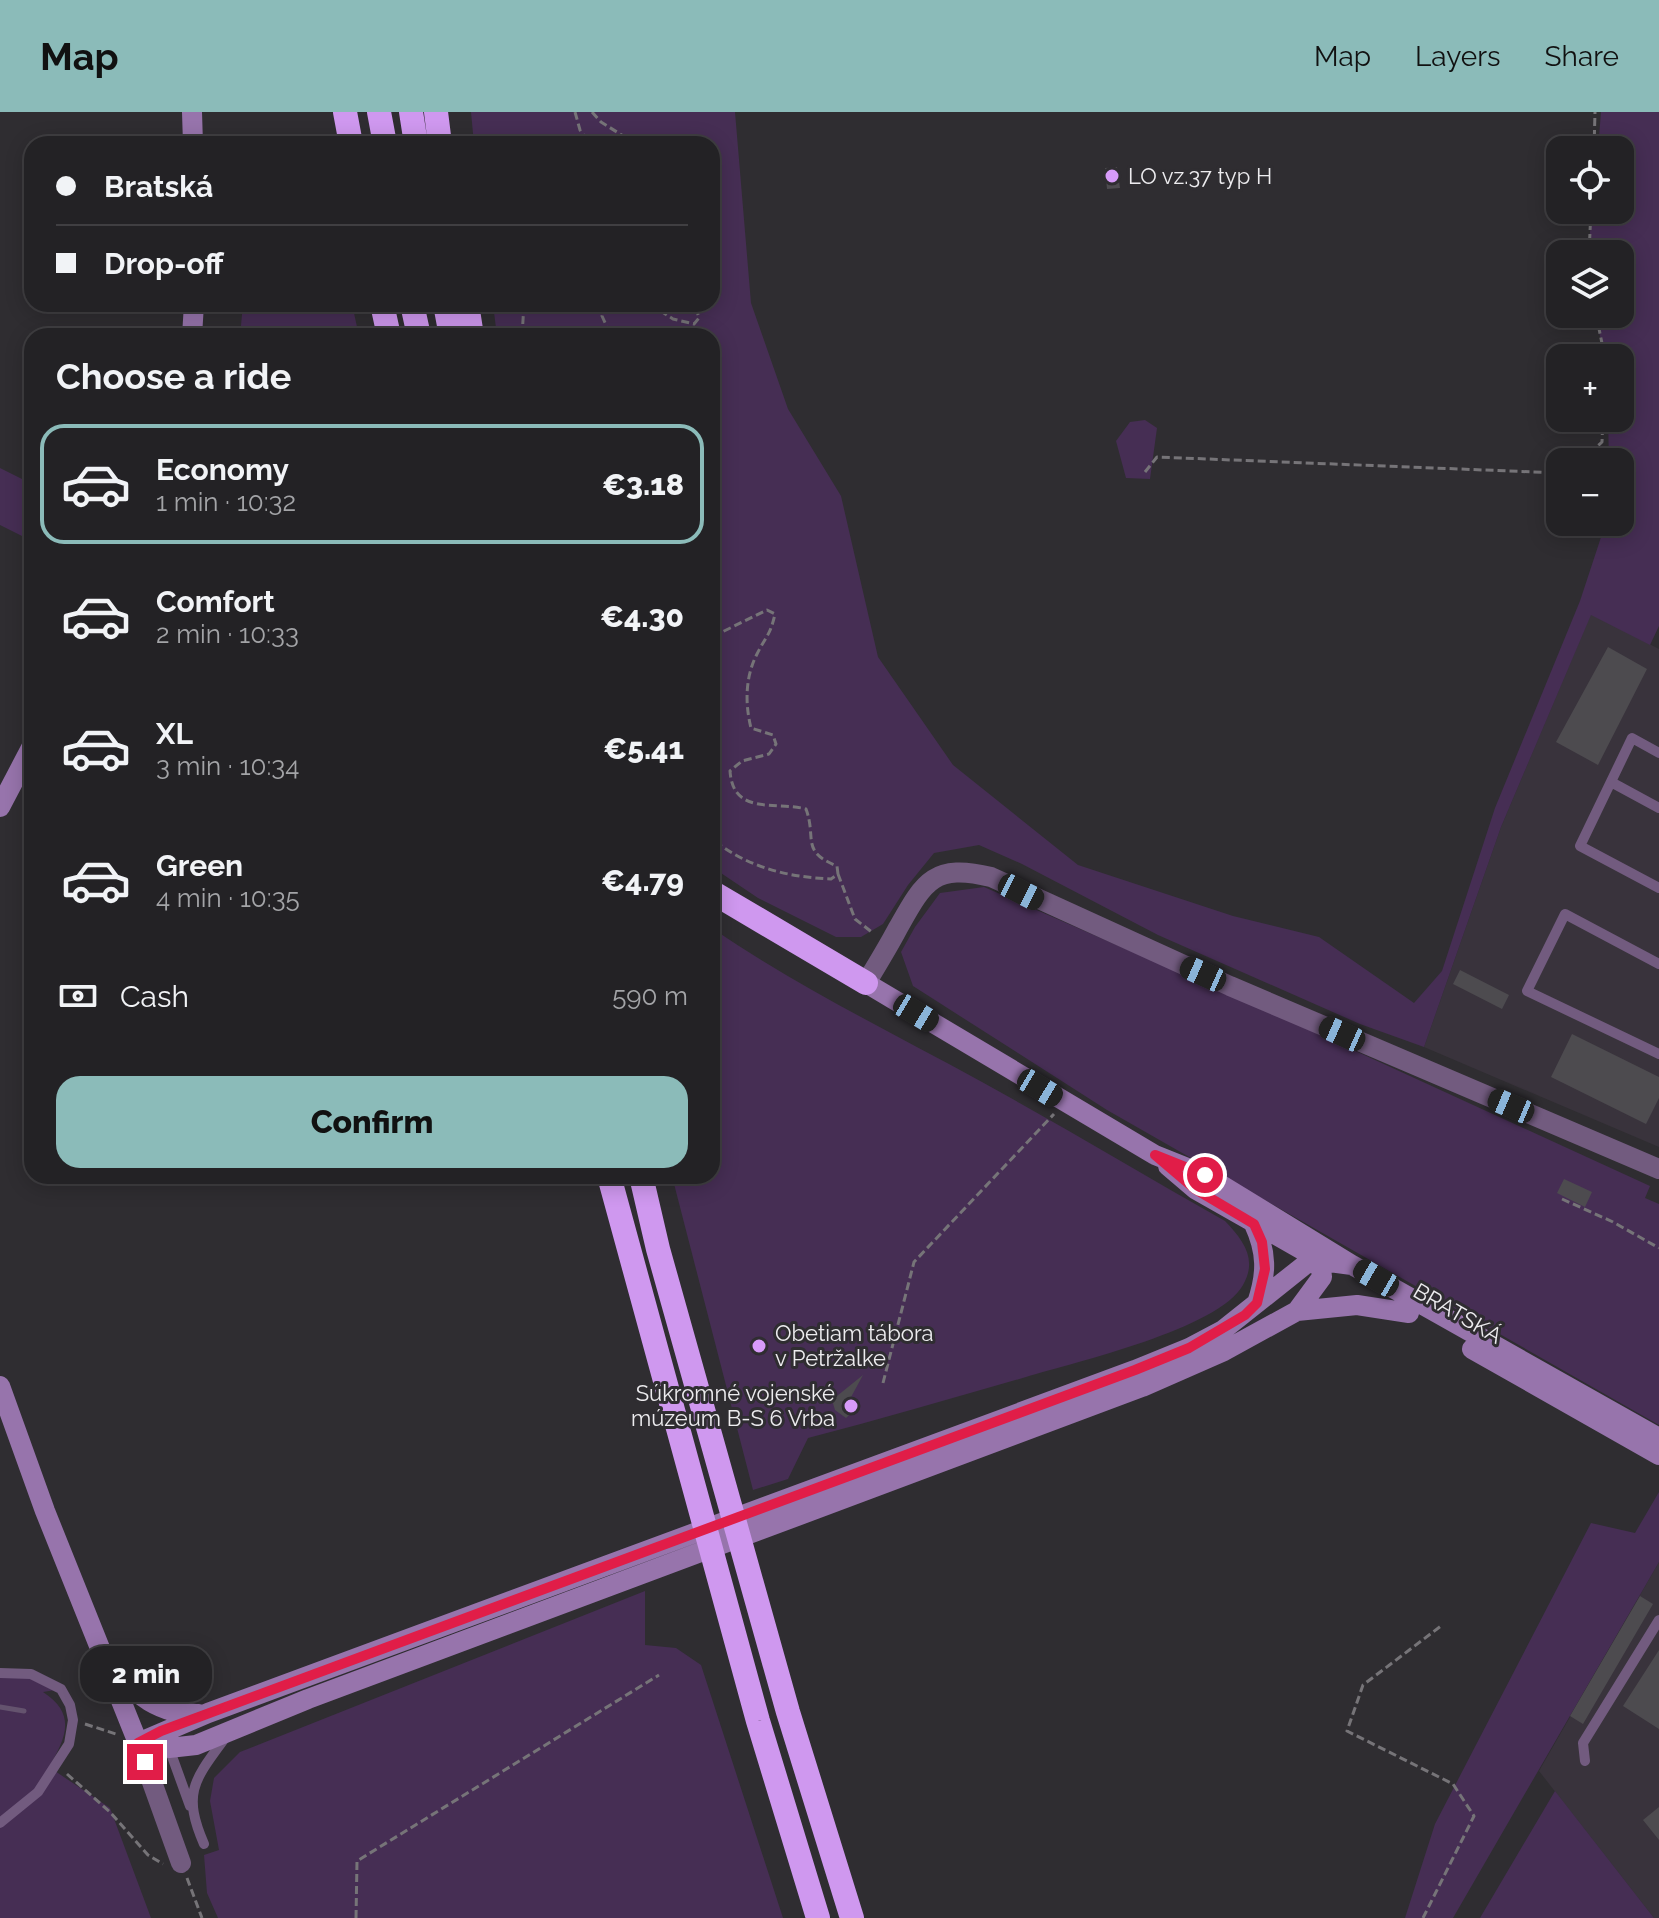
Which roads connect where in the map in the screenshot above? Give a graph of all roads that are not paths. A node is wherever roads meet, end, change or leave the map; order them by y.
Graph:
1 (192, 112) edge
2 (379, 112) edge
3 (411, 112) edge
4 (193, 136) edge
5 (384, 136) edge
6 (415, 136) edge
7 (1659, 753) edge
8 (24, 761) edge
9 (1611, 782) junction
10 (0, 807) edge
11 (1659, 808) edge
12 (1659, 888) edge
13 (720, 897) edge
14 (1659, 964) edge
15 (866, 983) junction
16 (1659, 1054) edge
17 (1155, 1155) junction
18 (1659, 1169) edge
19 (611, 1184) edge
20 (643, 1184) edge
21 (1254, 1224) junction
22 (1307, 1235) junction
23 (1322, 1261) junction
24 (1352, 1265) junction
25 (1257, 1303) junction
26 (1297, 1311) junction
27 (1409, 1313) junction
28 (0, 1386) edge
29 (1659, 1438) edge
30 (1659, 1455) edge
31 (826, 1495) junction
32 (638, 1566) junction
33 (1659, 1620) edge
34 (98, 1647) junction
35 (0, 1673) edge
36 (208, 1713) junction
37 (229, 1732) junction
38 (138, 1743) junction
39 (169, 1748) junction
40 (1585, 1761) dead end
41 (191, 1808) junction
42 (0, 1823) edge
43 (204, 1844) dead end
44 (172, 1863) road end
45 (818, 1918) edge
46 (852, 1918) edge

1 - 4 main road
2 - 5 highway
3 - 6 highway
7 - 9 lane
8 - 10 main road
9 - 11 lane
9 - 12 lane
13 - 15 highway
14 - 16 lane
15 - 17 main road, BRATSKÁ
15 - 18 street
17 - 21 main road, BRATSKÁ
17 - 22 main road, BRATSKÁ
19 - 45 highway
20 - 46 highway
21 - 23 main road, BRATSKÁ
21 - 25 main road
22 - 23 main road
22 - 24 main road, BRATSKÁ
23 - 24 main road
23 - 25 main road
23 - 26 main road
23 - 27 main road, BRATSKÁ
24 - 29 main road, BRATSKÁ
25 - 31 main road
26 - 27 main road
26 - 31 main road
27 - 30 main road, BRATSKÁ
28 - 34 main road
31 - 32 main road
32 - 36 main road
32 - 37 main road
33 - 40 lane
34 - 36 main road
34 - 38 main road
35 - 42 lane
36 - 38 main road
37 - 39 main road
37 - 41 lane
38 - 39 main road
38 - 44 street
39 - 41 lane
41 - 43 lane

